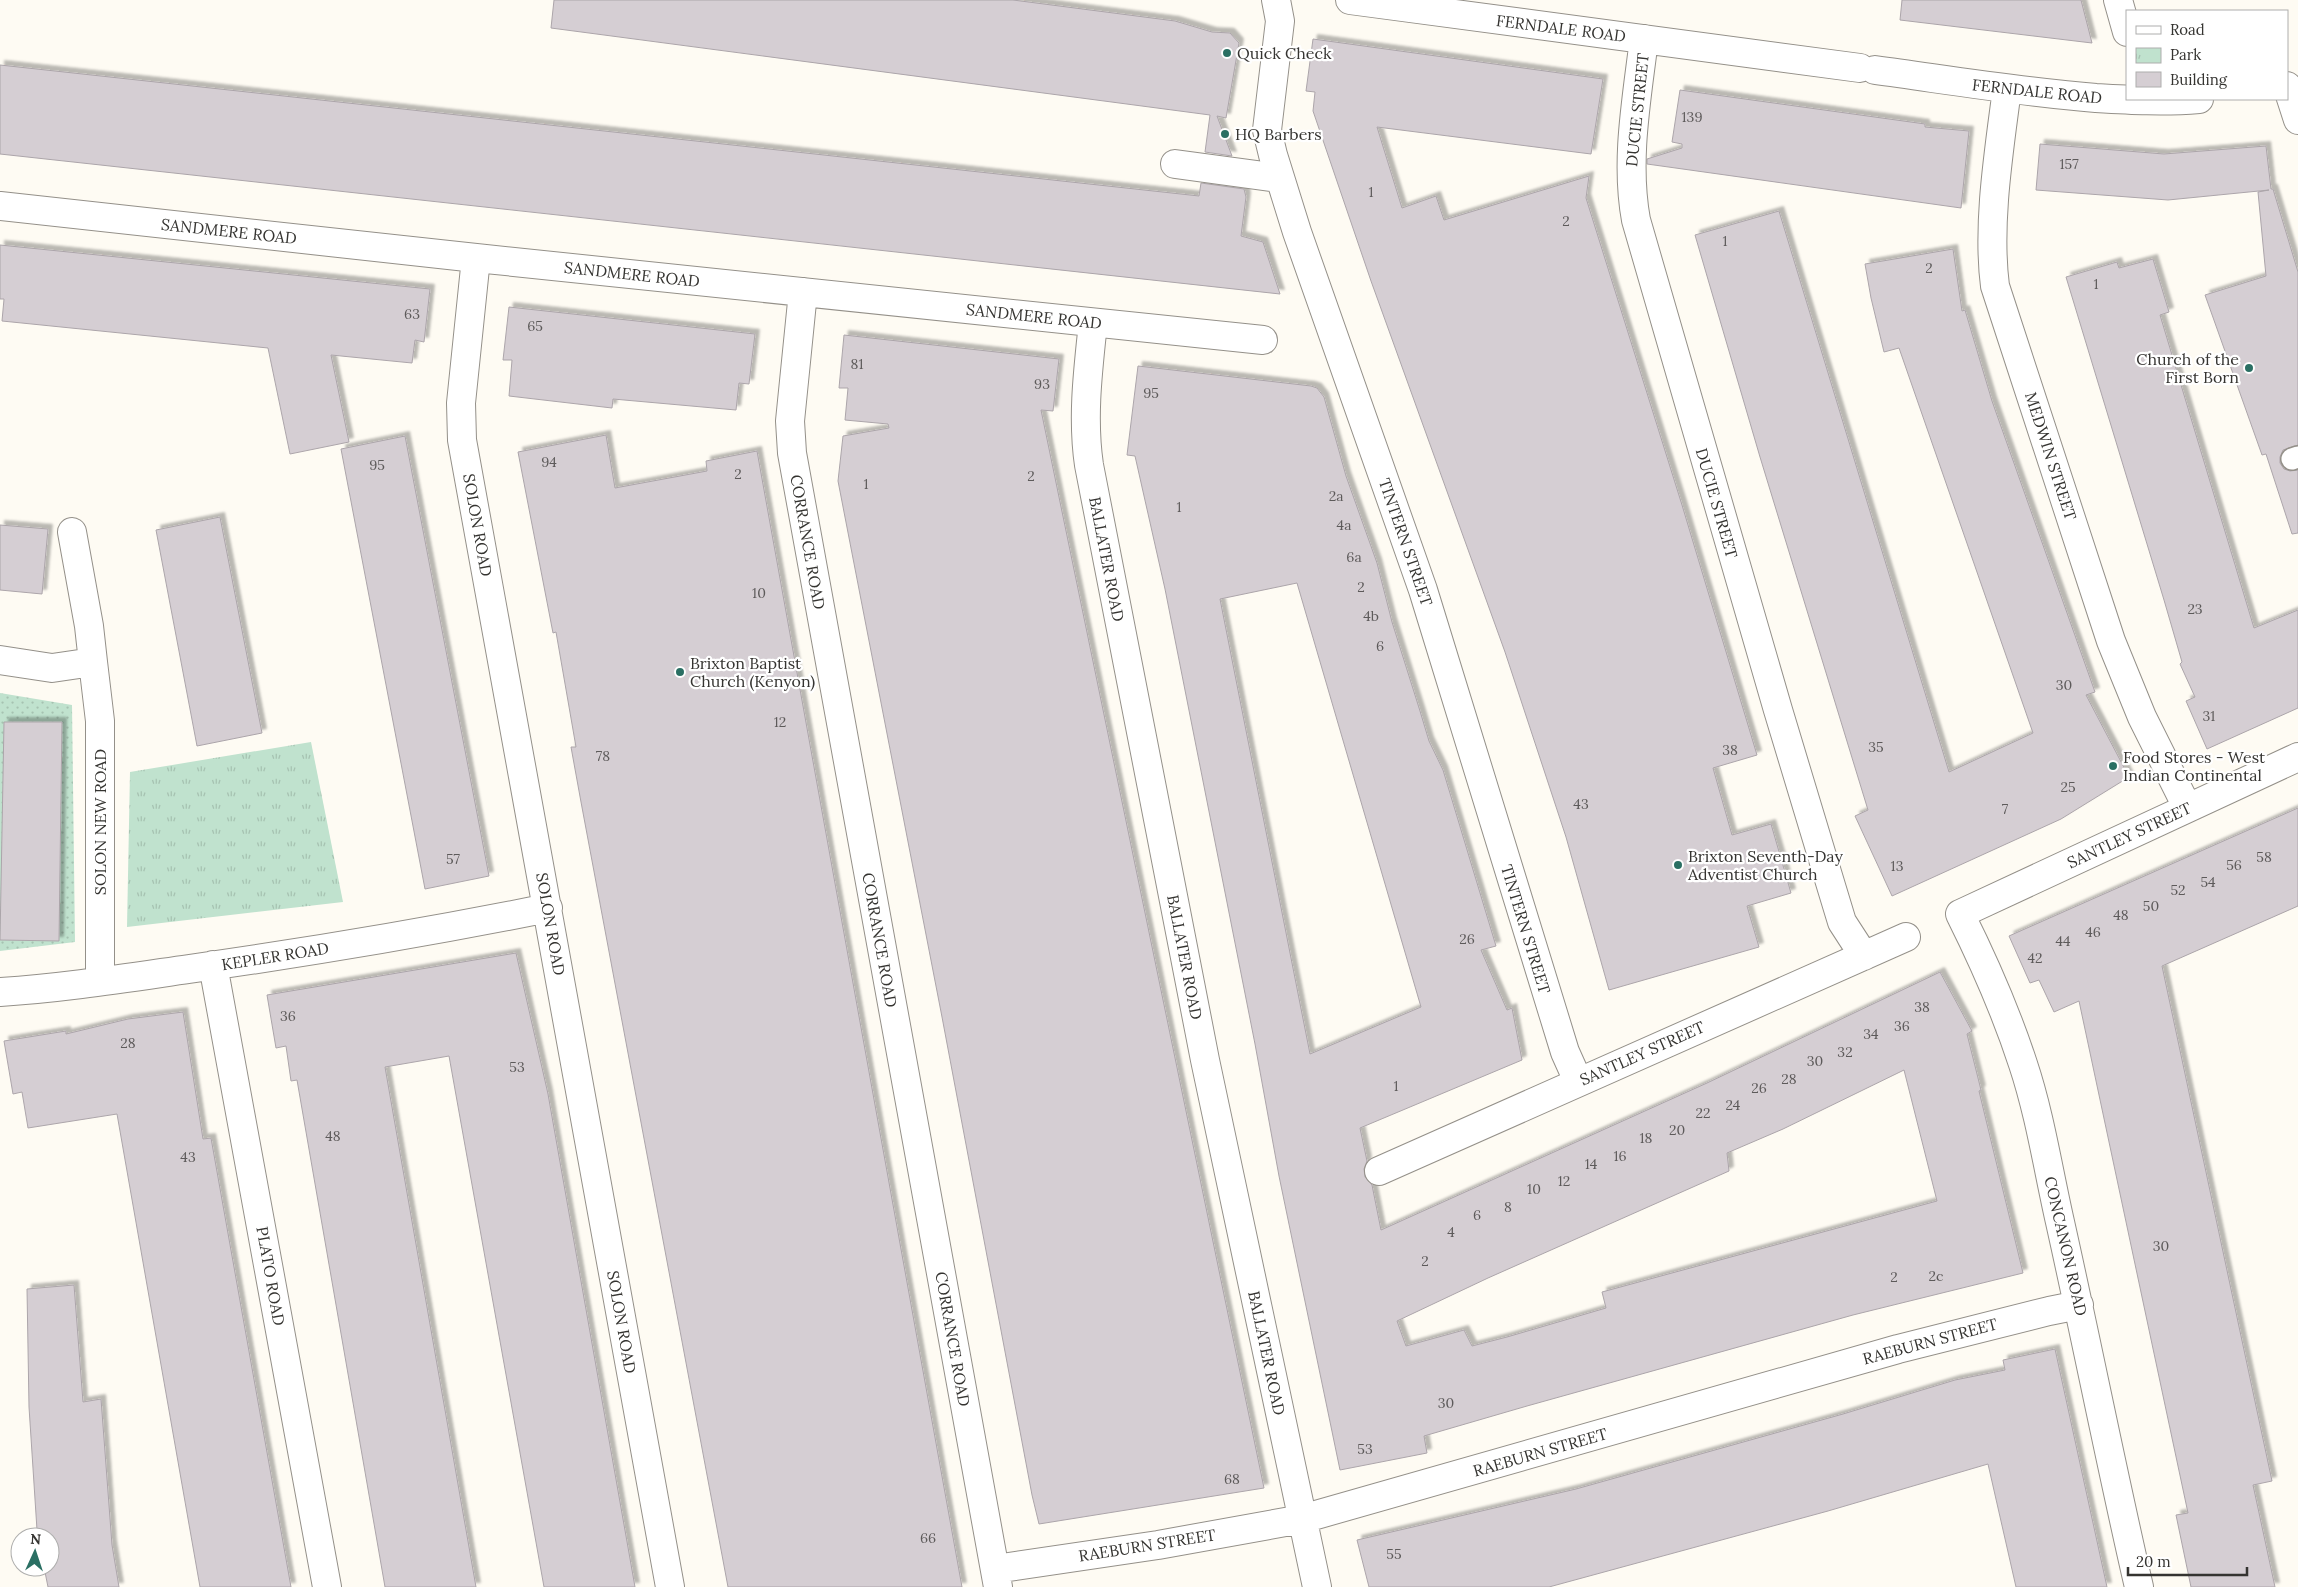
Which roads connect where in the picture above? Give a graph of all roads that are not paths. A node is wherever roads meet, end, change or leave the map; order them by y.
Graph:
1 (1276, 0) edge
2 (1350, 0) edge
3 (2118, 0) edge
4 (2126, 28) edge
5 (1644, 38) junction
6 (2007, 89) junction
7 (2288, 89) edge
8 (2126, 99) edge
9 (2298, 120) edge
10 (1175, 164) dead end
11 (1279, 178) junction
12 (0, 206) edge
13 (476, 258) junction
14 (803, 292) junction
15 (1093, 323) junction
16 (1263, 340) dead end
17 (72, 532) dead end
18 (0, 660) edge
19 (93, 662) junction
20 (2298, 756) edge
21 (2187, 808) junction
22 (548, 908) junction
23 (1960, 914) joint
24 (1906, 937) dead end
25 (1864, 956) junction
26 (213, 965) junction
27 (100, 981) junction
28 (0, 992) edge
29 (1578, 1081) junction
30 (1379, 1171) dead end
31 (2079, 1305) junction
32 (1302, 1519) junction
33 (997, 1578) edge
34 (327, 1587) edge
35 (670, 1587) edge
36 (1317, 1587) edge
37 (2139, 1587) edge

1 - 11 street, TINTERN STREET
2 - 5 street, FERNDALE ROAD
3 - 4 street
5 - 6 street, FERNDALE ROAD
5 - 25 street, DUCIE STREET
6 - 8 street, FERNDALE ROAD
6 - 21 street, MEDWIN STREET
7 - 9 street
10 - 11 street
11 - 29 street, TINTERN STREET
12 - 13 street, SANDMERE ROAD
13 - 14 street, SANDMERE ROAD
13 - 22 street, SOLON ROAD
14 - 15 street, SANDMERE ROAD
14 - 33 street, CORRANCE ROAD
15 - 16 street, SANDMERE ROAD
15 - 32 street, BALLATER ROAD
17 - 19 street, SOLON NEW ROAD
18 - 19 street
19 - 27 street, SOLON NEW ROAD
20 - 21 street, SANTLEY STREET
21 - 23 street, SANTLEY STREET
22 - 26 street, KEPLER ROAD
22 - 35 street, SOLON ROAD
23 - 31 street, CONCANON ROAD
24 - 25 street, SANTLEY STREET
25 - 29 street, SANTLEY STREET
26 - 27 street, KEPLER ROAD
26 - 34 street, PLATO ROAD
27 - 28 street, KEPLER ROAD
29 - 30 street, SANTLEY STREET
31 - 32 street, RAEBURN STREET
31 - 37 street, CONCANON ROAD
32 - 33 street, RAEBURN STREET
32 - 36 street, BALLATER ROAD

